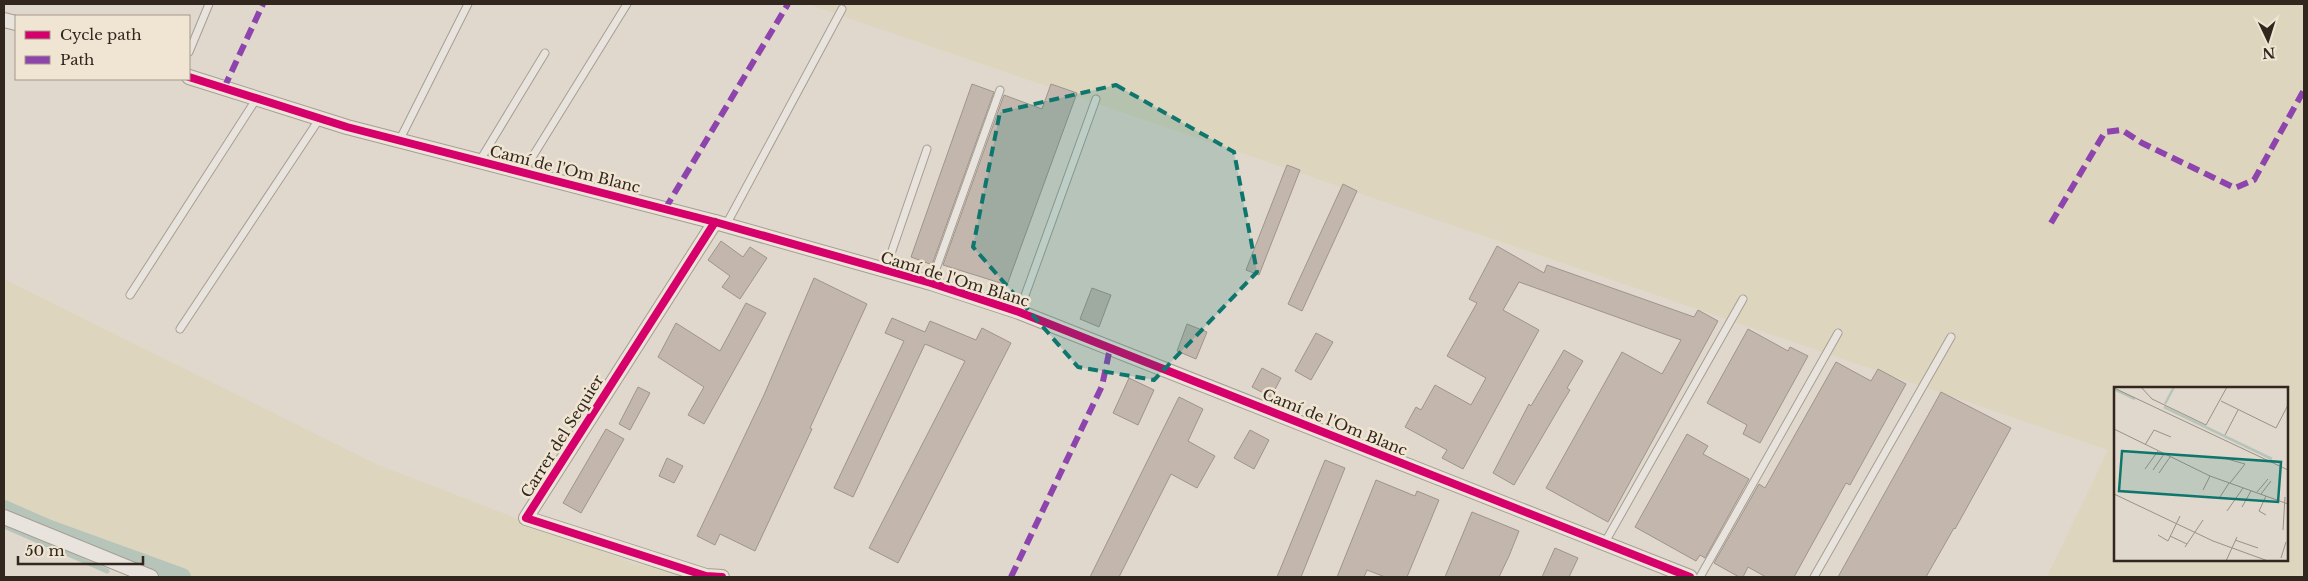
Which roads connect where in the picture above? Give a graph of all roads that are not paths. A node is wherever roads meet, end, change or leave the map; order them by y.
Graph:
1 (209, 4) edge
2 (468, 4) edge
3 (627, 4) edge
4 (842, 8) dead end
5 (190, 50) edge
6 (545, 53) dead end
7 (190, 77) edge
8 (1000, 90) dead end
9 (257, 98) junction
10 (1096, 99) dead end
11 (320, 118) junction
12 (399, 141) junction
13 (928, 150) dead end
14 (479, 162) junction
15 (523, 172) junction
16 (720, 223) junction
17 (885, 271) junction
18 (931, 283) junction
19 (130, 295) dead end
20 (1743, 299) dead end
21 (1019, 312) junction
22 (180, 330) dead end
23 (1838, 333) dead end
24 (1951, 337) dead end
25 (4, 517) edge
26 (1604, 544) junction
27 (151, 577) edge
28 (722, 577) edge
29 (1690, 577) edge
30 (1700, 577) edge
31 (1814, 577) edge

1 - 5 lane
2 - 12 lane
3 - 15 lane
4 - 16 lane
6 - 14 lane
7 - 9 street, Camí de l'Om Blanc
8 - 18 lane
9 - 11 street, Camí de l'Om Blanc
9 - 19 lane
10 - 21 lane
11 - 12 street, Camí de l'Om Blanc
11 - 22 lane
12 - 14 street, Camí de l'Om Blanc
13 - 17 lane
14 - 15 street, Camí de l'Om Blanc
15 - 16 street, Camí de l'Om Blanc
16 - 17 street, Camí de l'Om Blanc
16 - 28 street, Carrer del Sequier
17 - 18 street, Camí de l'Om Blanc
18 - 21 street, Camí de l'Om Blanc
20 - 26 lane
21 - 26 street, Camí de l'Om Blanc
23 - 30 lane
24 - 31 lane
25 - 27 street
26 - 29 street, Camí de l'Om Blanc

